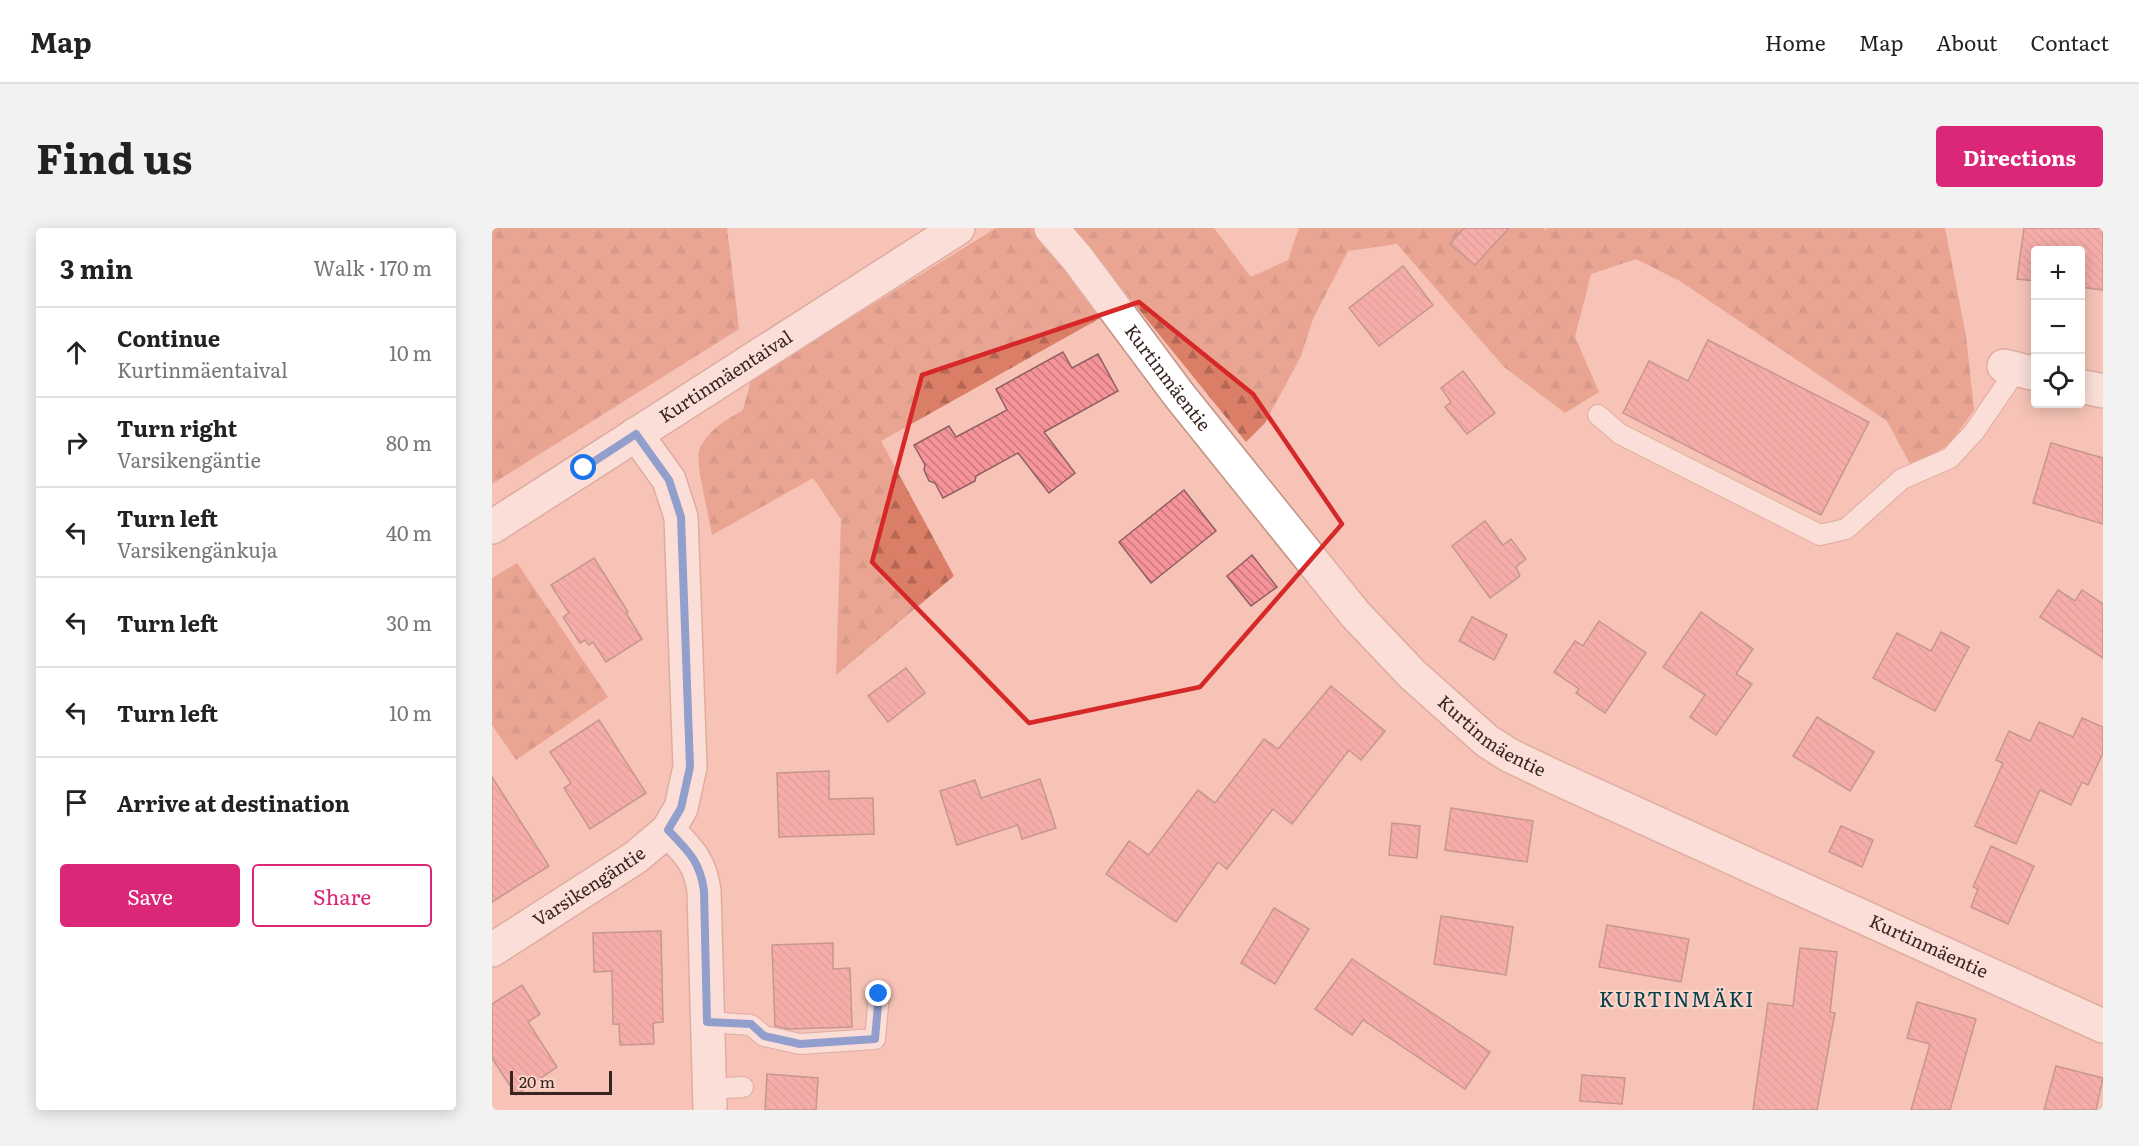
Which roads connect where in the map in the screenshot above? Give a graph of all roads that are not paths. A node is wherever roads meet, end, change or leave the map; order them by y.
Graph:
1 (958, 228) edge
2 (1051, 228) edge
3 (2019, 370) edge
4 (2085, 387) edge
5 (2103, 391) edge
6 (1598, 416) dead end
7 (636, 434) junction
8 (492, 527) edge
9 (668, 830) junction
10 (492, 950) edge
11 (879, 994) dead end
12 (707, 1022) junction
13 (2103, 1026) edge
14 (743, 1087) dead end
15 (709, 1099) edge

1 - 7 street, Kurtinmäentaival
2 - 13 street, Kurtinmäentie
3 - 6 lane
4 - 5 street
7 - 8 street, Kurtinmäentaival
7 - 9 street, Varsikengäntie
9 - 10 street, Varsikengäntie
9 - 12 street
11 - 12 lane
12 - 15 street
14 - 15 lane

